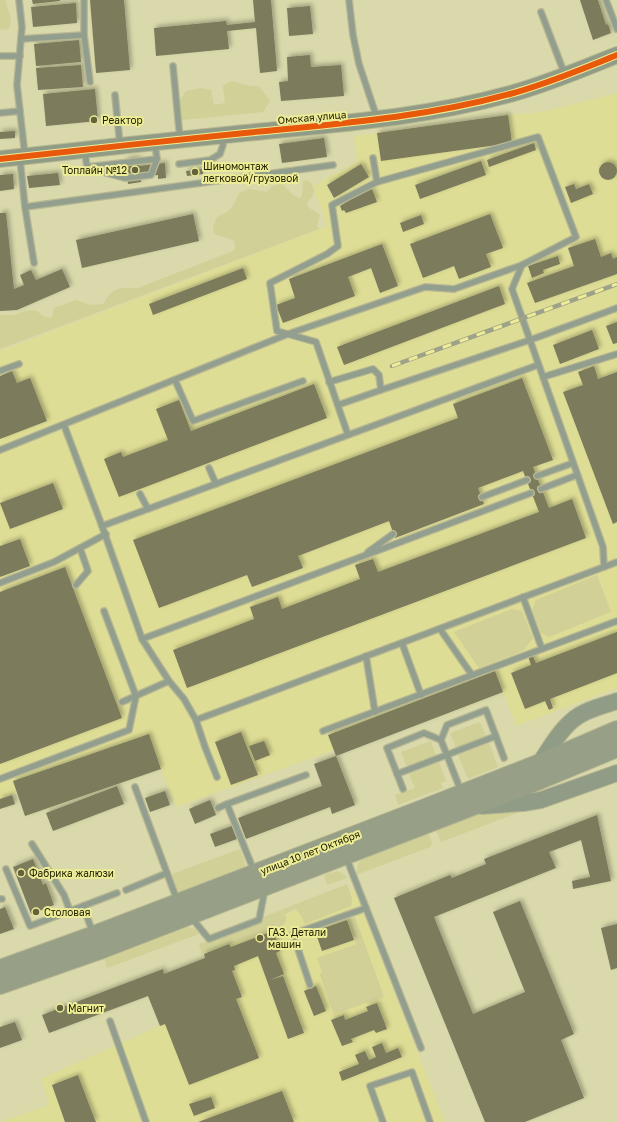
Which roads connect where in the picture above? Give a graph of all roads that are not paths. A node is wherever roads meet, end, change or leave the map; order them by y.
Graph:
1 (18, 0) edge
2 (84, 0) edge
3 (350, 0) edge
4 (606, 0) edge
5 (540, 12) dead end
6 (617, 30) edge
7 (84, 35) junction
8 (21, 39) junction
9 (617, 55) edge
10 (0, 56) edge
11 (20, 56) junction
12 (173, 66) dead end
13 (565, 75) junction
14 (90, 82) dead end
15 (115, 95) dead end
16 (20, 111) junction
17 (0, 113) edge
18 (378, 120) junction
19 (222, 135) junction
20 (180, 139) junction
21 (155, 142) junction
22 (120, 146) junction
23 (84, 150) junction
24 (22, 157) junction
25 (373, 158) dead end
26 (0, 159) edge
27 (157, 159) junction
28 (179, 164) dead end
29 (333, 165) dead end
30 (87, 168) junction
31 (377, 182) junction
32 (25, 207) junction
33 (34, 263) dead end
34 (522, 265) junction
35 (617, 308) edge
36 (288, 334) junction
37 (530, 340) junction
38 (617, 354) edge
39 (19, 364) dead end
40 (538, 365) junction
41 (0, 371) edge
42 (543, 377) junction
43 (175, 380) junction
44 (303, 381) dead end
45 (329, 382) junction
46 (381, 390) junction
47 (338, 405) junction
48 (64, 425) junction
49 (348, 435) junction
50 (0, 450) edge
51 (573, 463) junction
52 (209, 468) dead end
53 (577, 475) junction
54 (537, 476) dead end
55 (527, 480) dead end
56 (216, 484) junction
57 (541, 489) dead end
58 (531, 493) dead end
59 (140, 494) dead end
60 (482, 497) dead end
61 (148, 509) junction
62 (102, 526) junction
63 (106, 534) junction
64 (393, 534) dead end
65 (80, 548) junction
66 (362, 557) junction
67 (617, 562) edge
68 (604, 567) junction
69 (0, 582) edge
70 (76, 585) dead end
71 (523, 598) junction
72 (104, 611) dead end
73 (617, 621) edge
74 (440, 629) junction
75 (142, 639) junction
76 (402, 643) junction
77 (542, 649) junction
78 (366, 656) junction
79 (472, 675) junction
80 (169, 681) junction
81 (421, 694) junction
82 (136, 696) junction
83 (617, 701) edge
84 (122, 702) dead end
85 (375, 712) junction
86 (196, 720) junction
87 (323, 732) dead end
88 (496, 736) junction
89 (616, 736) edge
90 (441, 740) junction
91 (447, 755) junction
92 (504, 758) dead end
93 (540, 763) junction
94 (617, 773) edge
95 (306, 774) dead end
96 (397, 774) junction
97 (217, 778) dead end
98 (0, 779) edge
99 (528, 785) junction
100 (135, 787) dead end
101 (403, 789) dead end
102 (467, 800) junction
103 (541, 800) junction
104 (227, 804) junction
105 (218, 808) dead end
106 (32, 844) dead end
107 (345, 855) junction
108 (6, 869) dead end
109 (167, 873) junction
110 (260, 879) junction
111 (126, 890) dead end
112 (117, 893) dead end
113 (83, 906) junction
114 (366, 908) junction
115 (184, 909) junction
116 (70, 911) junction
117 (94, 935) junction
118 (0, 969) edge
119 (0, 985) edge
120 (310, 985) dead end
121 (110, 1021) dead end
122 (421, 1048) dead end
123 (146, 1122) edge
124 (383, 1122) edge
125 (430, 1122) edge

1 - 8 lane
2 - 7 lane
3 - 18 lane
4 - 6 lane
5 - 13 lane
7 - 8 lane
7 - 14 lane
8 - 11 lane
9 - 13 street, Омская улица
10 - 11 lane
11 - 16 lane
12 - 20 lane
13 - 18 street, Омская улица
15 - 22 lane
16 - 17 lane
16 - 24 lane
18 - 19 street, Омская улица
19 - 20 street, Омская улица
19 - 28 lane
20 - 21 street, Омская улица
21 - 22 street, Омская улица
21 - 27 lane
22 - 23 street, Омская улица
23 - 24 street, Омская улица
23 - 30 lane
24 - 26 street, Омская улица
24 - 32 lane
25 - 31 lane
27 - 30 lane
27 - 30 lane
29 - 32 lane
31 - 34 lane
31 - 36 lane
32 - 33 lane
34 - 36 lane
34 - 37 lane
35 - 37 lane
36 - 43 lane
36 - 45 lane
37 - 40 lane
37 - 46 lane
38 - 42 lane
39 - 41 lane
40 - 42 lane
40 - 49 lane
42 - 51 lane
43 - 44 lane
43 - 48 lane
45 - 46 lane
45 - 47 lane
46 - 47 lane
47 - 49 lane
48 - 50 lane
48 - 62 lane
49 - 56 lane
51 - 53 lane
51 - 54 lane
52 - 56 lane
53 - 57 lane
53 - 68 lane
55 - 60 lane
56 - 61 lane
58 - 66 lane
59 - 61 lane
61 - 62 lane
62 - 63 lane
63 - 65 lane
63 - 75 lane
64 - 66 lane
65 - 69 lane
65 - 70 lane
66 - 75 lane
67 - 68 lane
68 - 71 lane
71 - 74 lane
71 - 77 lane
72 - 82 lane
73 - 77 lane
74 - 76 lane
74 - 79 lane
75 - 80 lane
76 - 78 lane
76 - 81 lane
77 - 79 lane
78 - 85 lane
78 - 86 lane
79 - 81 lane
80 - 82 lane
80 - 86 lane
81 - 85 lane
82 - 84 lane
82 - 98 lane
83 - 93 street
85 - 87 lane
86 - 97 lane
88 - 90 lane
88 - 91 lane
88 - 92 lane
89 - 93 main road, улица 10 лет Октября
89 - 99 main road, улица 10 лет Октября
90 - 91 lane
90 - 96 lane
91 - 96 lane
91 - 102 lane
93 - 102 main road, улица 10 лет Октября
94 - 103 street
95 - 104 lane
96 - 101 lane
99 - 102 main road, улица 10 лет Октября
99 - 103 street
100 - 109 lane
102 - 103 street
102 - 107 main road, улица 10 лет Октября
102 - 110 main road, улица 10 лет Октября
104 - 105 lane
104 - 110 lane
106 - 116 lane
107 - 110 main road, улица 10 лет Октября
107 - 114 lane
108 - 116 lane
109 - 111 lane
109 - 115 lane
110 - 115 main road, улица 10 лет Октября
110 - 115 lane
112 - 113 lane
113 - 116 lane
113 - 117 lane
114 - 120 lane
114 - 122 lane
115 - 117 main road, улица 10 лет Октября
115 - 119 main road, улица 10 лет Октября
117 - 118 main road, улица 10 лет Октября
121 - 123 lane
124 - 125 lane

